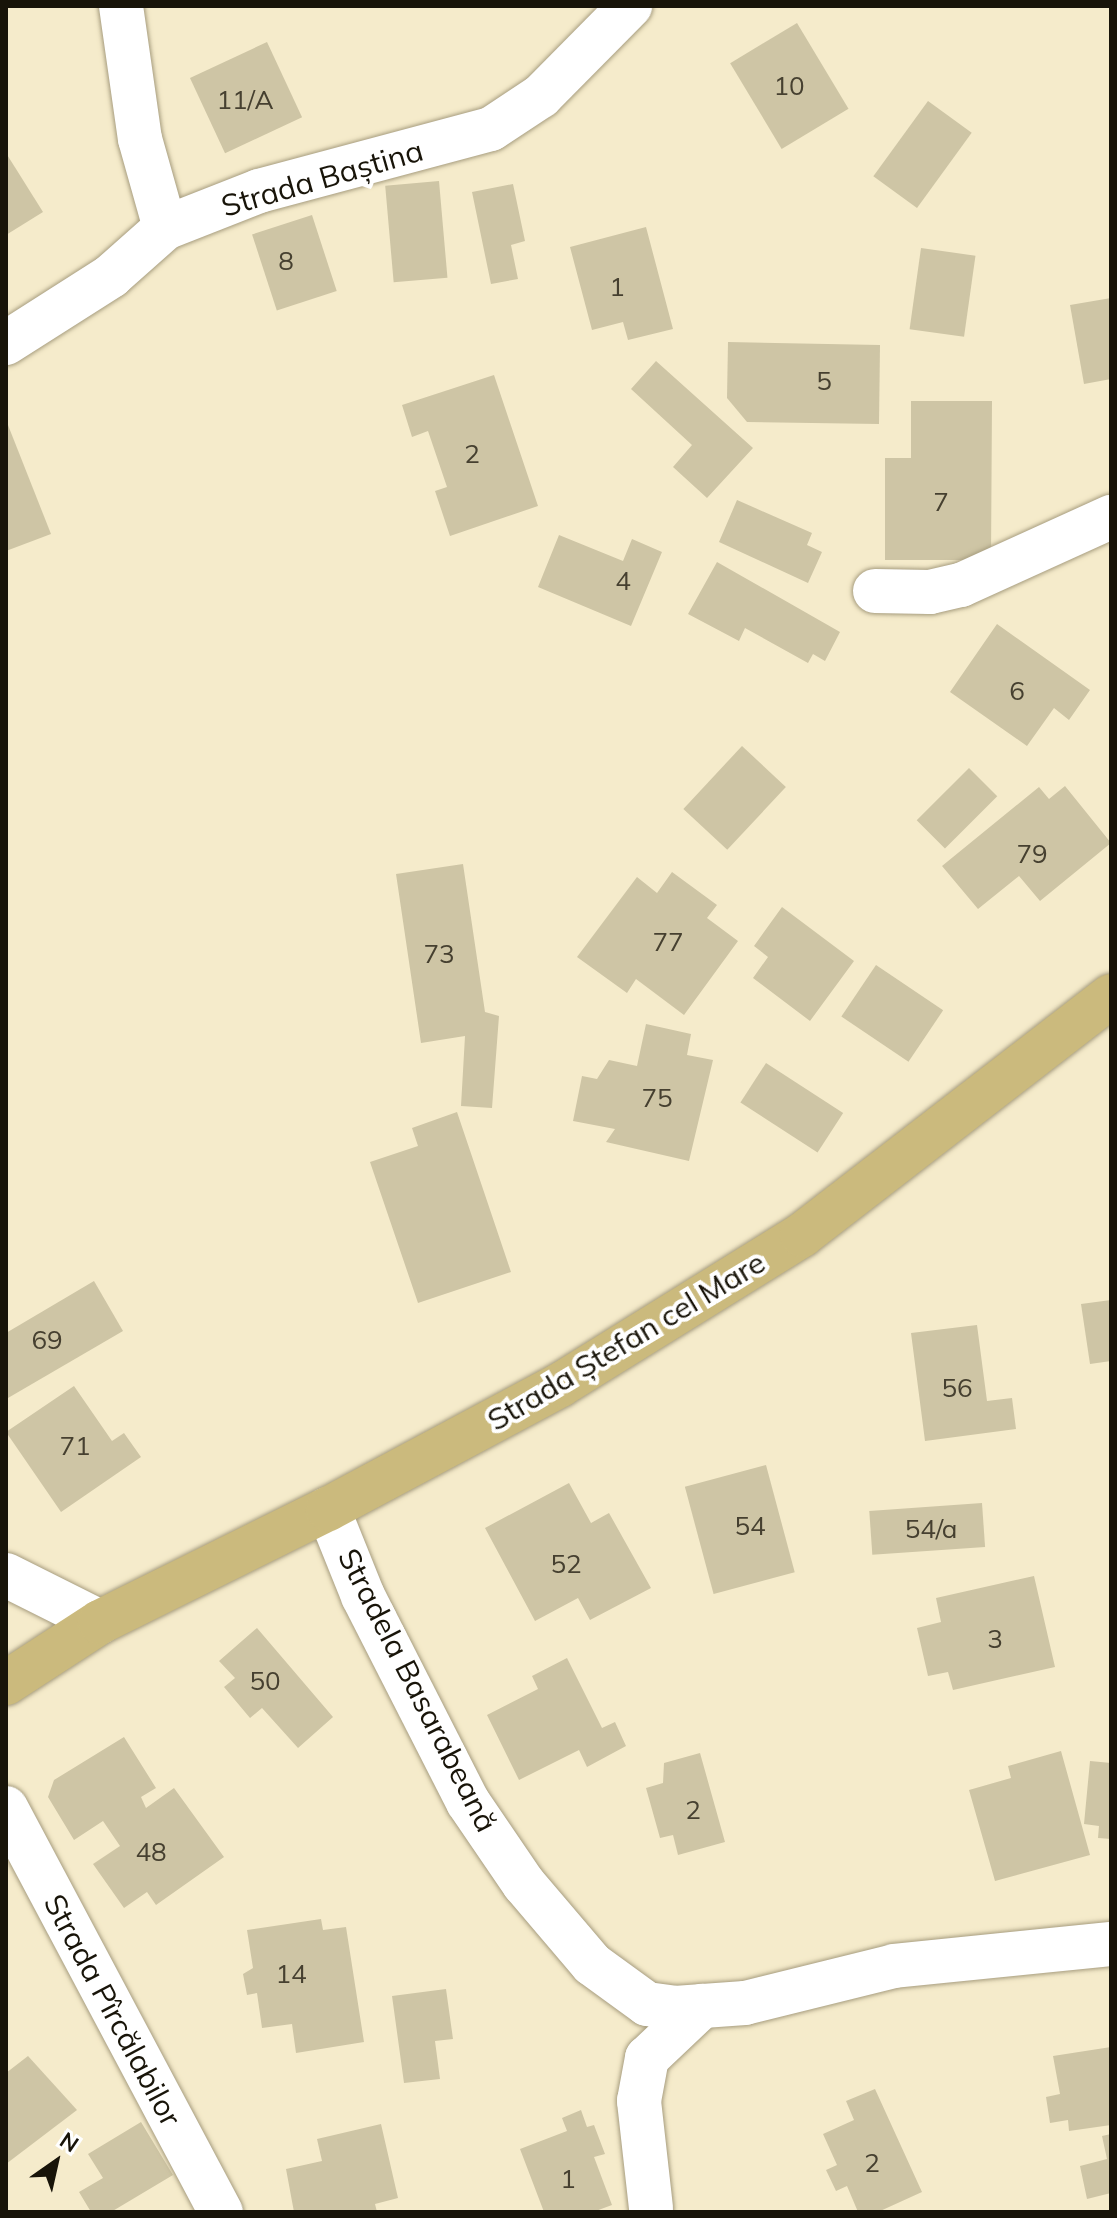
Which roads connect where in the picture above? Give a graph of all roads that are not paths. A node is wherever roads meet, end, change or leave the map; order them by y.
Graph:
1 (121, 6) edge
2 (630, 6) edge
3 (165, 228) junction
4 (6, 343) edge
5 (1111, 517) edge
6 (875, 591) dead end
7 (1111, 996) edge
8 (328, 1509) junction
9 (6, 1575) edge
10 (100, 1622) junction
11 (6, 1683) edge
12 (6, 1808) edge
13 (1111, 1944) edge
14 (702, 2006) junction
15 (651, 2208) dead end
16 (221, 2212) edge

1 - 3 street
2 - 3 street, Strada Baștina
3 - 4 street, Strada Baștina
5 - 6 street
7 - 8 main road, Strada Ștefan cel Mare
8 - 10 main road, Strada Ștefan cel Mare
8 - 14 street, Stradela Basarabeană
9 - 10 street
10 - 11 main road, Strada Ștefan cel Mare
12 - 16 street, Strada Pîrcălabilor
13 - 14 street
14 - 15 street

